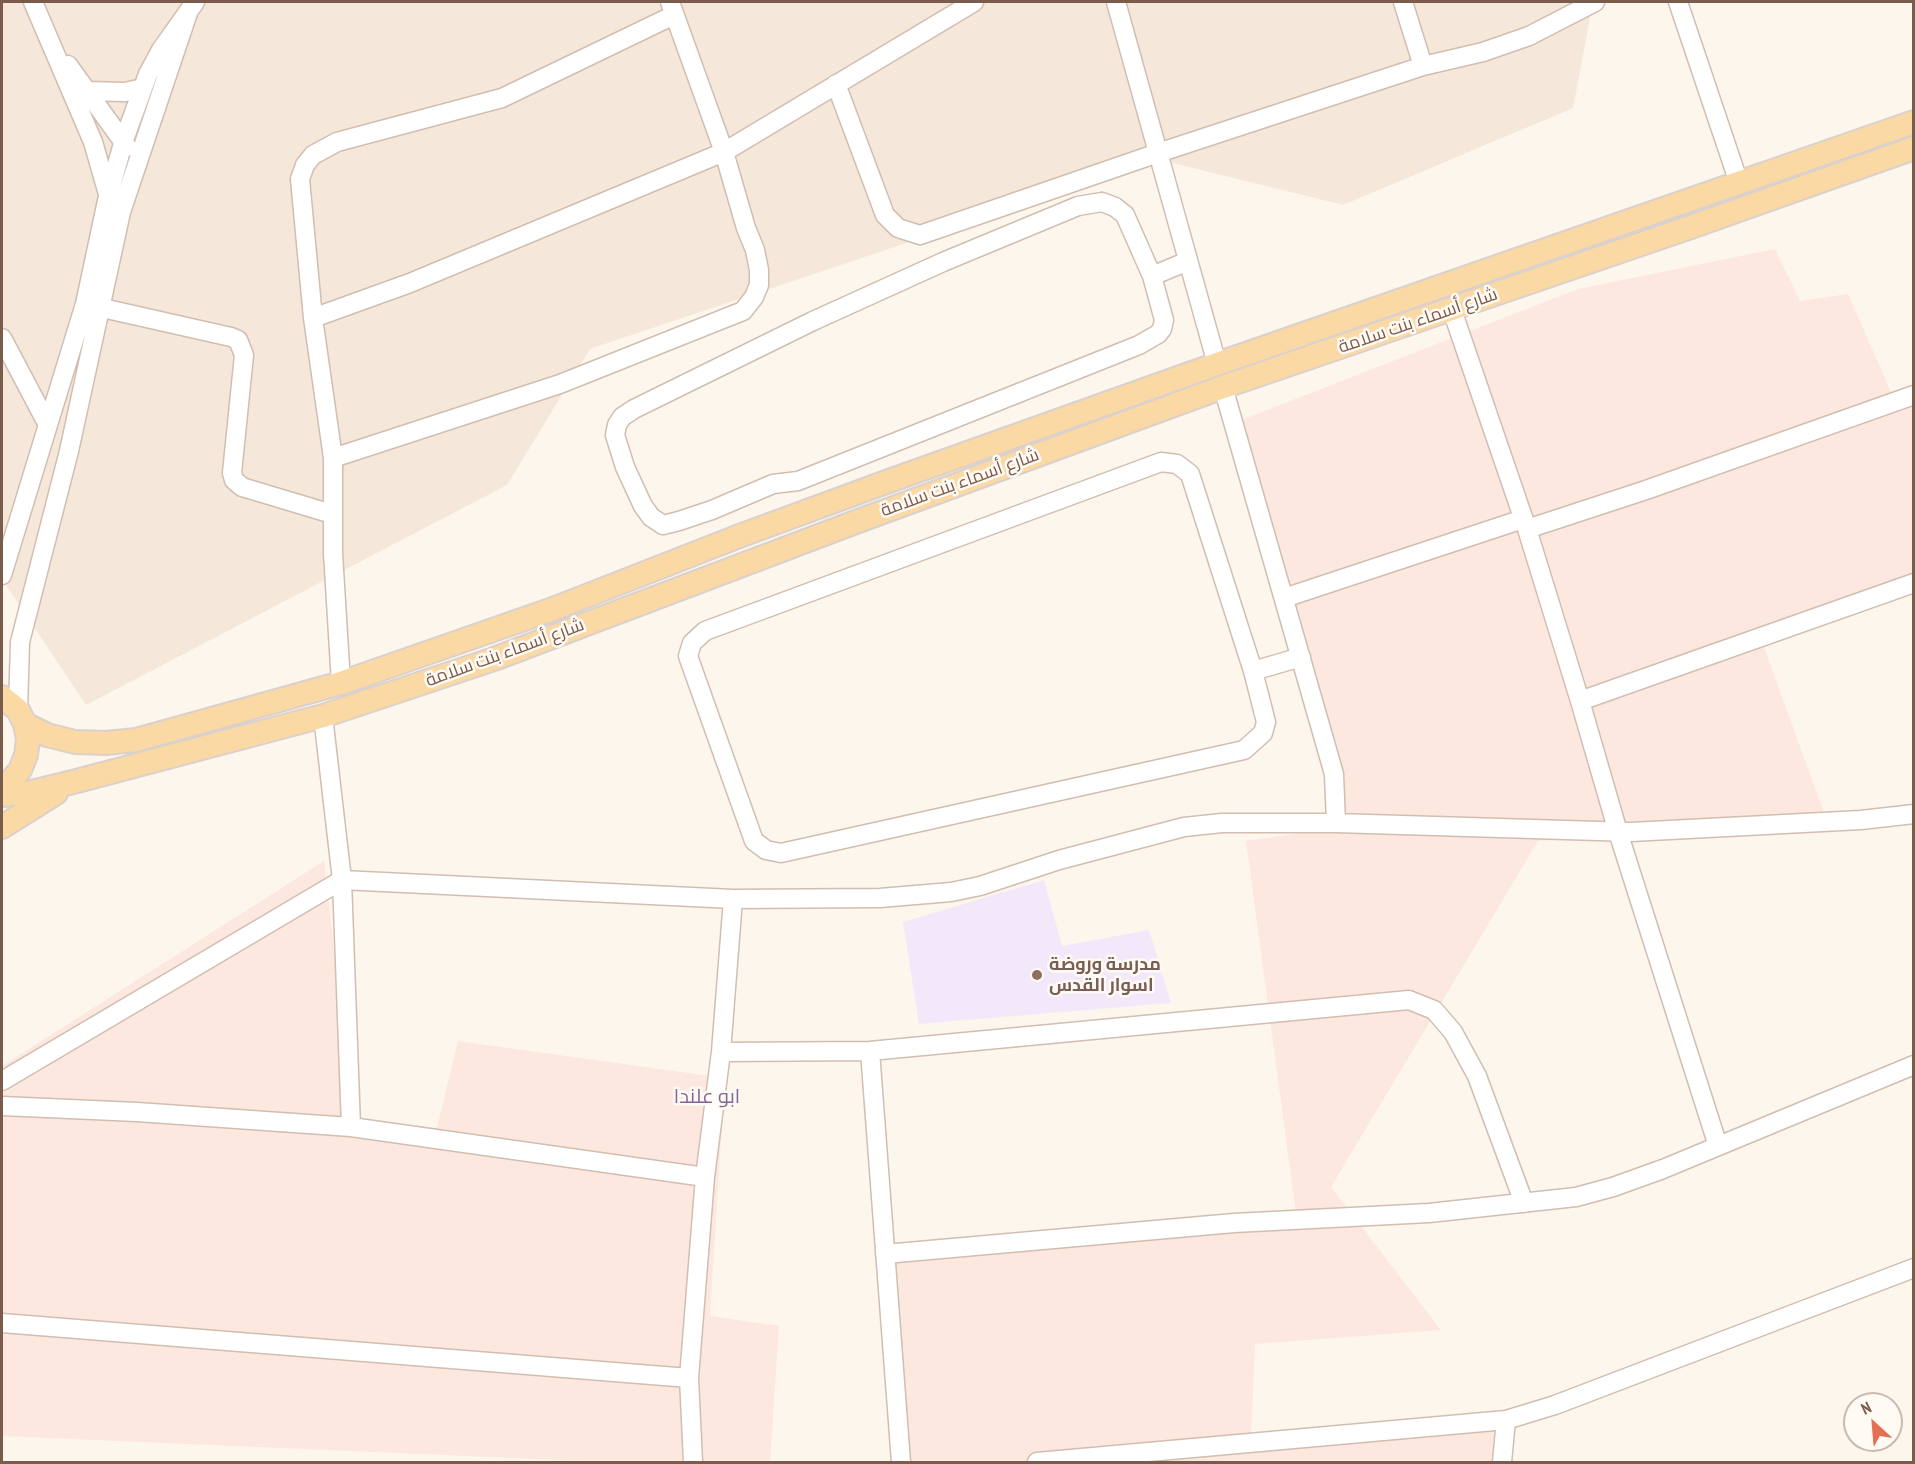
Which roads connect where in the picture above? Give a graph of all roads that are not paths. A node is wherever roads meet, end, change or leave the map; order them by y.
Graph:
1 (33, 2) edge
2 (974, 2) edge
3 (1116, 2) edge
4 (1403, 2) edge
5 (1595, 2) edge
6 (1678, 2) edge
7 (192, 7) edge
8 (672, 8) edge
9 (51, 41) junction
10 (1423, 66) junction
11 (836, 84) junction
12 (143, 88) junction
13 (87, 91) junction
14 (1914, 122) edge
15 (124, 140) junction
16 (1914, 148) edge
17 (724, 152) junction
18 (1158, 153) junction
19 (135, 165) junction
20 (1739, 183) junction
21 (108, 196) junction
22 (1188, 261) junction
23 (1152, 276) junction
24 (92, 305) junction
25 (1452, 310) junction
26 (313, 318) junction
27 (2, 338) edge
28 (1217, 364) junction
29 (1223, 387) junction
30 (1914, 395) edge
31 (48, 425) junction
32 (333, 458) junction
33 (332, 514) junction
34 (1525, 524) junction
35 (2, 575) edge
36 (1914, 583) edge
37 (1284, 598) junction
38 (1300, 657) junction
39 (1253, 671) junction
40 (341, 683) junction
41 (1580, 701) junction
42 (15, 710) edge
43 (323, 716) junction
44 (73, 782) junction
45 (2, 786) edge
46 (2, 795) edge
47 (1914, 814) edge
48 (1336, 823) junction
49 (2, 827) edge
50 (1618, 832) junction
51 (342, 880) junction
52 (733, 899) junction
53 (870, 1051) junction
54 (721, 1052) junction
55 (1914, 1065) edge
56 (2, 1081) edge
57 (2, 1106) edge
58 (351, 1127) junction
59 (1718, 1146) junction
60 (705, 1177) junction
61 (1524, 1203) junction
62 (885, 1254) junction
63 (1914, 1268) edge
64 (2, 1323) edge
65 (689, 1378) junction
66 (1506, 1420) junction
67 (693, 1462) edge
68 (901, 1462) edge
69 (1037, 1462) edge
70 (1502, 1462) edge

1 - 9 street
2 - 11 street
3 - 18 street
4 - 10 street
5 - 10 street
6 - 20 street
7 - 12 street
7 - 19 street
8 - 17 street
8 - 26 street
9 - 13 street
9 - 21 street
10 - 18 street
11 - 17 street
11 - 18 street
12 - 13 street
12 - 15 street
13 - 15 street
14 - 20 main road, شارع أسماء بنت سلامة
15 - 19 street
15 - 21 street
16 - 25 main road, شارع أسماء بنت سلامة
17 - 26 street
17 - 32 street
18 - 22 street
19 - 24 street
20 - 28 main road, شارع أسماء بنت سلامة
21 - 24 street
22 - 23 street
22 - 28 street
23 - 23 street
24 - 31 street
24 - 33 street
24 - 42 street
25 - 29 main road, شارع أسماء بنت سلامة
25 - 34 street
26 - 32 street
27 - 31 street
28 - 40 main road, شارع أسماء بنت سلامة
29 - 37 street
29 - 43 main road, شارع أسماء بنت سلامة
30 - 34 street
31 - 35 street
32 - 33 street
33 - 40 street
34 - 37 street
34 - 41 street
36 - 41 street
37 - 38 street
38 - 39 street
38 - 48 street
39 - 39 street
40 - 42 main road, شارع أسماء بنت سلامة
41 - 50 street
42 - 45 main road
43 - 44 main road, شارع أسماء بنت سلامة
43 - 51 street
44 - 46 main road, شارع أسماء بنت سلامة
44 - 49 main road
47 - 50 street
48 - 50 street
48 - 52 street
50 - 59 street
51 - 52 street
51 - 56 street
51 - 58 street
52 - 54 street
53 - 54 street
53 - 61 street
53 - 62 street
54 - 60 street
55 - 59 street
57 - 58 street
58 - 60 street
59 - 61 street
60 - 65 street
61 - 62 street
62 - 68 street
63 - 66 street
64 - 65 street
65 - 67 street
66 - 69 street
66 - 70 street

